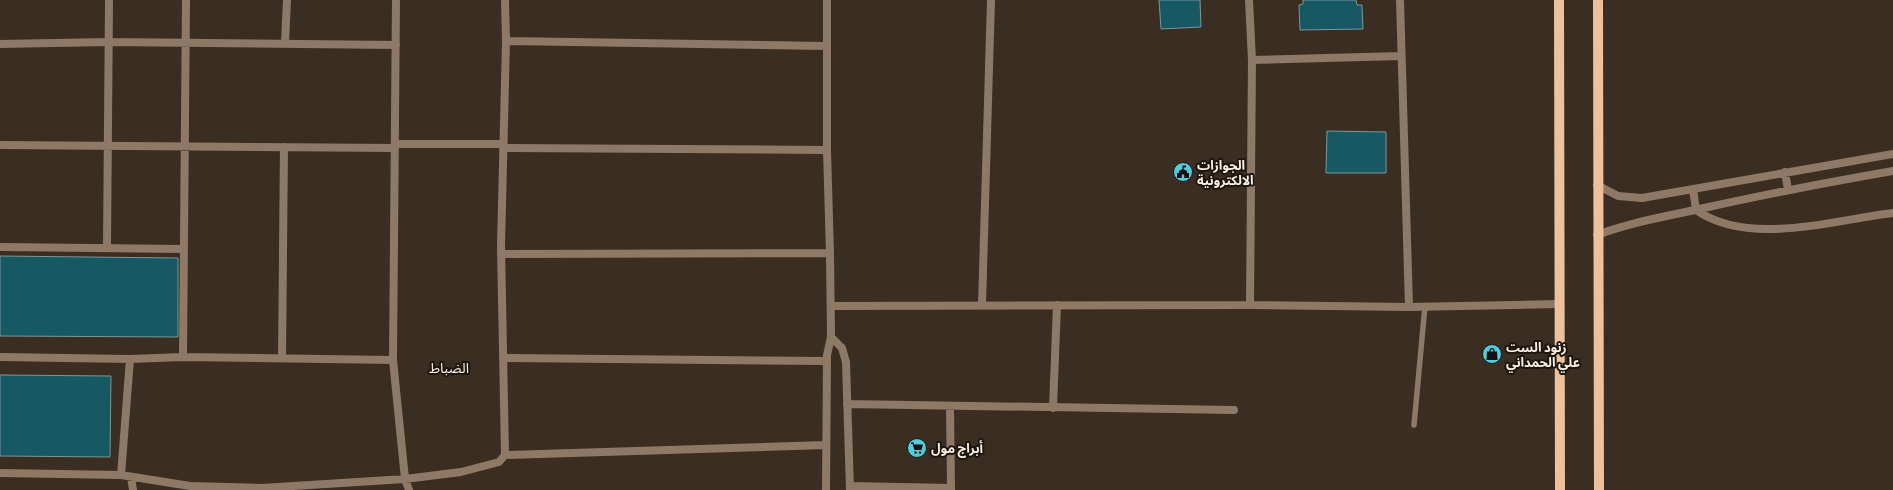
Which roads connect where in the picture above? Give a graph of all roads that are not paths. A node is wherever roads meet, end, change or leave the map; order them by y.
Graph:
1 (109, 0) edge
2 (186, 0) edge
3 (287, 0) edge
4 (396, 0) edge
5 (505, 0) edge
6 (827, 0) edge
7 (991, 0) edge
8 (1249, 0) edge
9 (1400, 0) edge
10 (1559, 0) edge
11 (1598, 0) edge
12 (506, 41) junction
13 (109, 42) junction
14 (186, 43) junction
15 (0, 44) edge
16 (285, 44) junction
17 (396, 45) junction
18 (827, 46) junction
19 (1401, 56) junction
20 (1252, 60) junction
21 (0, 145) edge
22 (108, 145) junction
23 (185, 146) junction
24 (395, 146) junction
25 (503, 146) junction
26 (284, 147) junction
27 (827, 150) junction
28 (1893, 154) edge
29 (1893, 171) edge
30 (1785, 172) junction
31 (1597, 185) junction
32 (1693, 189) junction
33 (1788, 190) junction
34 (1696, 210) junction
35 (1893, 213) edge
36 (1597, 235) junction
37 (0, 247) edge
38 (107, 248) junction
39 (184, 248) junction
40 (830, 253) junction
41 (501, 254) junction
42 (1250, 304) junction
43 (1559, 304) junction
44 (982, 305) junction
45 (1057, 305) junction
46 (831, 306) junction
47 (1424, 306) junction
48 (1409, 307) junction
49 (831, 337) junction
50 (0, 357) edge
51 (183, 357) junction
52 (282, 358) junction
53 (503, 358) junction
54 (130, 359) junction
55 (393, 360) junction
56 (827, 361) junction
57 (847, 404) junction
58 (950, 406) junction
59 (1053, 408) junction
60 (1234, 410) dead end
61 (1414, 424) dead end
62 (826, 445) junction
63 (505, 455) junction
64 (0, 473) edge
65 (121, 475) junction
66 (131, 477) junction
67 (405, 480) junction
68 (850, 488) edge
69 (951, 489) edge
70 (133, 490) edge
71 (409, 490) edge
72 (826, 490) edge
73 (1560, 490) edge
74 (1599, 490) edge

1 - 13 street
2 - 14 street
3 - 16 street
4 - 17 street
5 - 12 street
6 - 18 street
7 - 44 street
8 - 20 street
9 - 19 street
10 - 43 main road
11 - 31 main road
12 - 18 street
12 - 25 street
13 - 14 street
13 - 15 street
13 - 22 street
14 - 16 street
14 - 23 street
16 - 17 street
17 - 24 street
18 - 27 street
19 - 20 street
19 - 48 street
20 - 42 street
21 - 22 street
22 - 23 street
22 - 38 street
23 - 26 street
23 - 39 street
24 - 25 street
24 - 26 street
24 - 55 street
25 - 27 street
25 - 41 street
26 - 52 street
27 - 40 street
28 - 30 street
29 - 33 street
30 - 32 street
30 - 33 street
31 - 32 street
31 - 36 main road
32 - 34 street
33 - 34 street
34 - 35 street
34 - 36 street
36 - 74 main road
37 - 38 street
38 - 39 street
39 - 51 street
40 - 41 street
40 - 46 street
41 - 53 street
42 - 45 street
42 - 48 street
43 - 47 street
43 - 73 main road
44 - 45 street
44 - 46 street
45 - 59 street
46 - 49 street
47 - 48 street
47 - 61 lane
49 - 56 street
49 - 57 street
50 - 54 street
51 - 52 street
51 - 54 street
52 - 55 street
53 - 56 street
53 - 63 street
54 - 65 street
55 - 67 street
56 - 62 street
57 - 58 street
57 - 68 street
58 - 59 street
58 - 69 street
59 - 60 street
62 - 63 street
62 - 72 street
63 - 67 street
64 - 65 street
65 - 66 street
66 - 67 street
66 - 70 street
67 - 71 street
68 - 69 street

